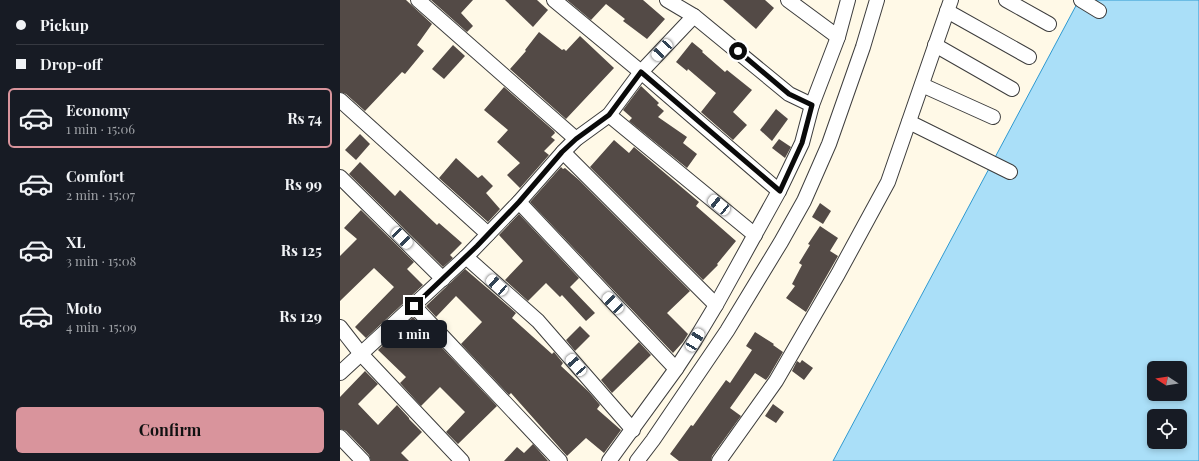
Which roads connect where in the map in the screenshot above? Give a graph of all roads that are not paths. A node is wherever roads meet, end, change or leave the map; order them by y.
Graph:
1 (418, 0) edge
2 (554, 0) edge
3 (666, 0) edge
4 (788, 0) edge
5 (848, 0) edge
6 (877, 0) edge
7 (1006, 0) edge
8 (1081, 0) edge
9 (949, 6) edge
10 (1099, 11) dead end
11 (694, 16) junction
12 (1049, 24) dead end
13 (838, 37) junction
14 (935, 45) junction
15 (1029, 57) dead end
16 (641, 72) junction
17 (922, 85) junction
18 (1012, 89) dead end
19 (340, 100) edge
20 (812, 105) junction
21 (609, 115) junction
22 (993, 117) dead end
23 (909, 122) junction
24 (576, 139) junction
25 (562, 152) junction
26 (1010, 172) dead end
27 (340, 177) edge
28 (780, 191) junction
29 (519, 202) junction
30 (488, 234) junction
31 (755, 235) junction
32 (466, 257) junction
33 (443, 279) junction
34 (716, 305) junction
35 (414, 306) junction
36 (340, 327) edge
37 (361, 354) junction
38 (676, 369) junction
39 (340, 373) edge
40 (633, 430) junction
41 (340, 436) edge
42 (363, 461) edge
43 (462, 461) edge
44 (560, 461) edge
45 (609, 461) edge
46 (637, 461) edge
47 (719, 461) edge

1 - 24 street
2 - 16 street
3 - 11 street
4 - 13 street
5 - 13 street
6 - 46 street
7 - 12 street
8 - 10 street
9 - 14 street
9 - 15 street
11 - 16 street
11 - 20 street
13 - 20 street
14 - 17 street
14 - 18 street
16 - 21 street
16 - 28 street
17 - 22 street
17 - 23 street
19 - 30 street
20 - 28 street
21 - 24 street
21 - 31 street
23 - 26 street
23 - 47 street
24 - 25 street
25 - 29 street
25 - 34 street
27 - 33 street
28 - 31 street
29 - 30 street
29 - 38 street
30 - 32 street
31 - 34 street
32 - 33 street
32 - 40 street
33 - 35 street
34 - 38 street
35 - 37 street
35 - 44 street
36 - 37 street
37 - 39 street
37 - 43 street
38 - 40 street
40 - 45 street
41 - 42 street

